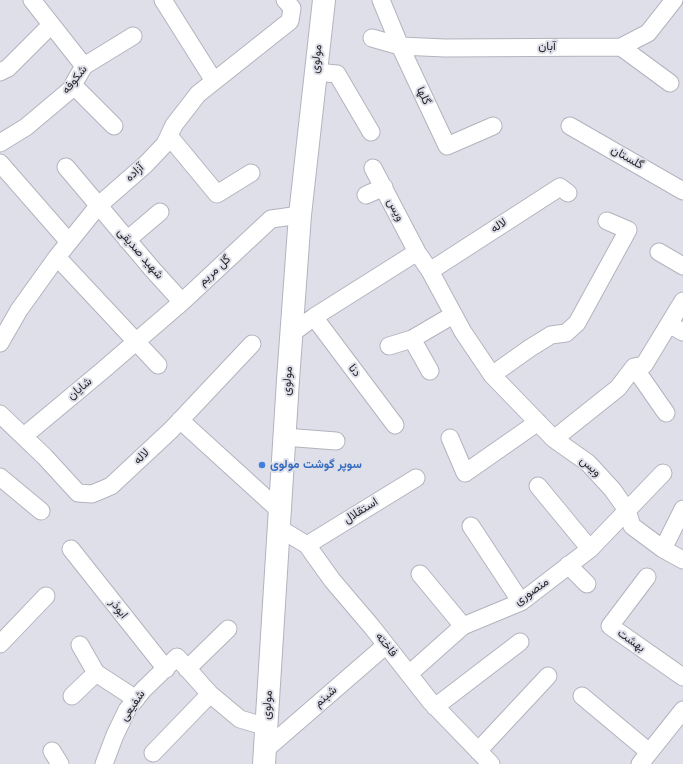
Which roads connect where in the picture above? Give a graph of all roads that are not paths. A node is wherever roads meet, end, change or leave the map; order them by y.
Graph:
1 (32, 0) edge
2 (163, 0) edge
3 (285, 0) edge
4 (324, 0) edge
5 (381, 0) edge
6 (674, 0) edge
7 (51, 25) junction
8 (133, 36) dead end
9 (372, 38) dead end
10 (400, 46) junction
11 (621, 47) junction
12 (84, 66) junction
13 (0, 72) edge
14 (316, 72) junction
15 (214, 81) junction
16 (670, 83) dead end
17 (73, 85) junction
18 (114, 126) dead end
19 (493, 126) dead end
20 (570, 126) dead end
21 (371, 132) dead end
22 (169, 136) junction
23 (0, 143) edge
24 (0, 163) edge
25 (66, 167) dead end
26 (373, 168) dead end
27 (251, 174) dead end
28 (384, 187) junction
29 (683, 191) edge
30 (568, 193) dead end
31 (366, 195) dead end
32 (98, 206) junction
33 (160, 212) dead end
34 (300, 215) junction
35 (607, 221) dead end
36 (127, 240) junction
37 (69, 242) junction
38 (417, 252) junction
39 (659, 252) dead end
40 (57, 257) junction
41 (683, 266) edge
42 (430, 271) junction
43 (683, 301) edge
44 (182, 302) junction
45 (453, 315) junction
46 (314, 317) junction
47 (676, 328) edge
48 (291, 334) junction
49 (412, 340) junction
50 (137, 341) junction
51 (0, 343) edge
52 (252, 344) dead end
53 (389, 346) dead end
54 (158, 365) dead end
55 (634, 367) junction
56 (430, 371) dead end
57 (492, 375) junction
58 (666, 413) dead end
59 (0, 414) edge
60 (180, 420) junction
61 (538, 422) junction
62 (395, 425) dead end
63 (24, 436) junction
64 (284, 437) junction
65 (450, 438) dead end
66 (554, 439) junction
67 (336, 441) dead end
68 (663, 473) dead end
69 (0, 477) edge
70 (416, 478) dead end
71 (538, 486) dead end
72 (683, 509) edge
73 (627, 510) junction
74 (41, 511) dead end
75 (279, 520) junction
76 (470, 526) dead end
77 (307, 545) junction
78 (72, 549) dead end
79 (590, 549) junction
80 (663, 549) junction
81 (683, 560) edge
82 (568, 565) junction
83 (420, 574) dead end
84 (647, 577) dead end
85 (587, 584) dead end
86 (46, 596) dead end
87 (521, 602) junction
88 (463, 626) junction
89 (228, 629) dead end
90 (520, 642) dead end
91 (0, 644) edge
92 (80, 645) dead end
93 (386, 645) junction
94 (177, 665) junction
95 (96, 673) junction
96 (409, 674) junction
97 (548, 676) dead end
98 (683, 677) edge
99 (210, 694) junction
100 (72, 696) dead end
101 (582, 696) dead end
102 (136, 699) junction
103 (435, 707) junction
104 (683, 710) edge
105 (267, 727) junction
106 (478, 751) junction
107 (153, 753) dead end
108 (265, 757) edge
109 (644, 758) edge
110 (104, 764) edge
111 (491, 764) edge

1 - 7 street
2 - 15 street
3 - 15 street, آزاده
4 - 14 main road, مولوی
5 - 10 street, گلها
6 - 11 street, آبان
7 - 12 street
7 - 13 street
8 - 12 street, شکوفه
9 - 10 street, آبان
10 - 11 street, آبان
10 - 19 street, گلها
11 - 16 street
12 - 17 street, شکوفه
14 - 21 street
14 - 34 main road, مولوی
15 - 22 street, آزاده
17 - 18 street
17 - 23 street, شکوفه
20 - 29 street, گلستان
22 - 27 street
22 - 32 street, آزاده
24 - 37 street
25 - 32 street, شهید صدیقی
26 - 28 street, ویس
28 - 31 street
28 - 38 street, ویس
30 - 42 street, لاله
32 - 36 street, شهید صدیقی
32 - 37 street, آزاده
33 - 36 street
34 - 44 street, گل مریم
34 - 48 main road, مولوی
35 - 57 street
36 - 44 street, شهید صدیقی
37 - 40 street, آزاده
38 - 42 street, ویس
38 - 46 street
39 - 41 street
40 - 50 street
40 - 51 street, آزاده
42 - 45 street, ویس
43 - 47 street
44 - 50 street, گل مریم
45 - 49 street
45 - 57 street, ویس
46 - 48 street
46 - 62 street, دنا
47 - 55 street
48 - 64 main road, مولوی
49 - 53 street
49 - 56 street
50 - 54 street
50 - 63 street, شایان
52 - 60 street, لاله
55 - 58 street
55 - 66 street
57 - 61 street, ویس
59 - 63 street, لاله
60 - 63 street, لاله
60 - 75 street
61 - 65 street
61 - 66 street, ویس
64 - 67 street
64 - 75 main road, مولوی
66 - 73 street, ویس
68 - 73 street, منصوری
69 - 74 street
70 - 77 street, استقلال
71 - 79 street
72 - 80 street
73 - 79 street, منصوری
73 - 80 street, ویس
75 - 77 street, فاخته
75 - 105 main road, مولوی
76 - 87 street
77 - 93 street, فاخته
78 - 94 street, ابوذر
79 - 82 street, منصوری
80 - 81 street, ویس
82 - 85 street
82 - 87 street, منصوری
83 - 88 street
84 - 98 street, بهشت
86 - 91 street
87 - 88 street, منصوری
88 - 96 street, منصوری
89 - 94 street, شفیعی
90 - 103 street
92 - 95 street
93 - 96 street, فاخته
93 - 108 street, شبنم
94 - 99 street, ابوذر
94 - 102 street, شفیعی
95 - 100 street
95 - 102 street
96 - 103 street, فاخته
97 - 106 street
99 - 105 street, ابوذر
99 - 107 street
101 - 109 street
102 - 110 street, شفیعی
103 - 106 street, فاخته
104 - 109 street
105 - 108 main road, مولوی
106 - 111 street, فاخته

